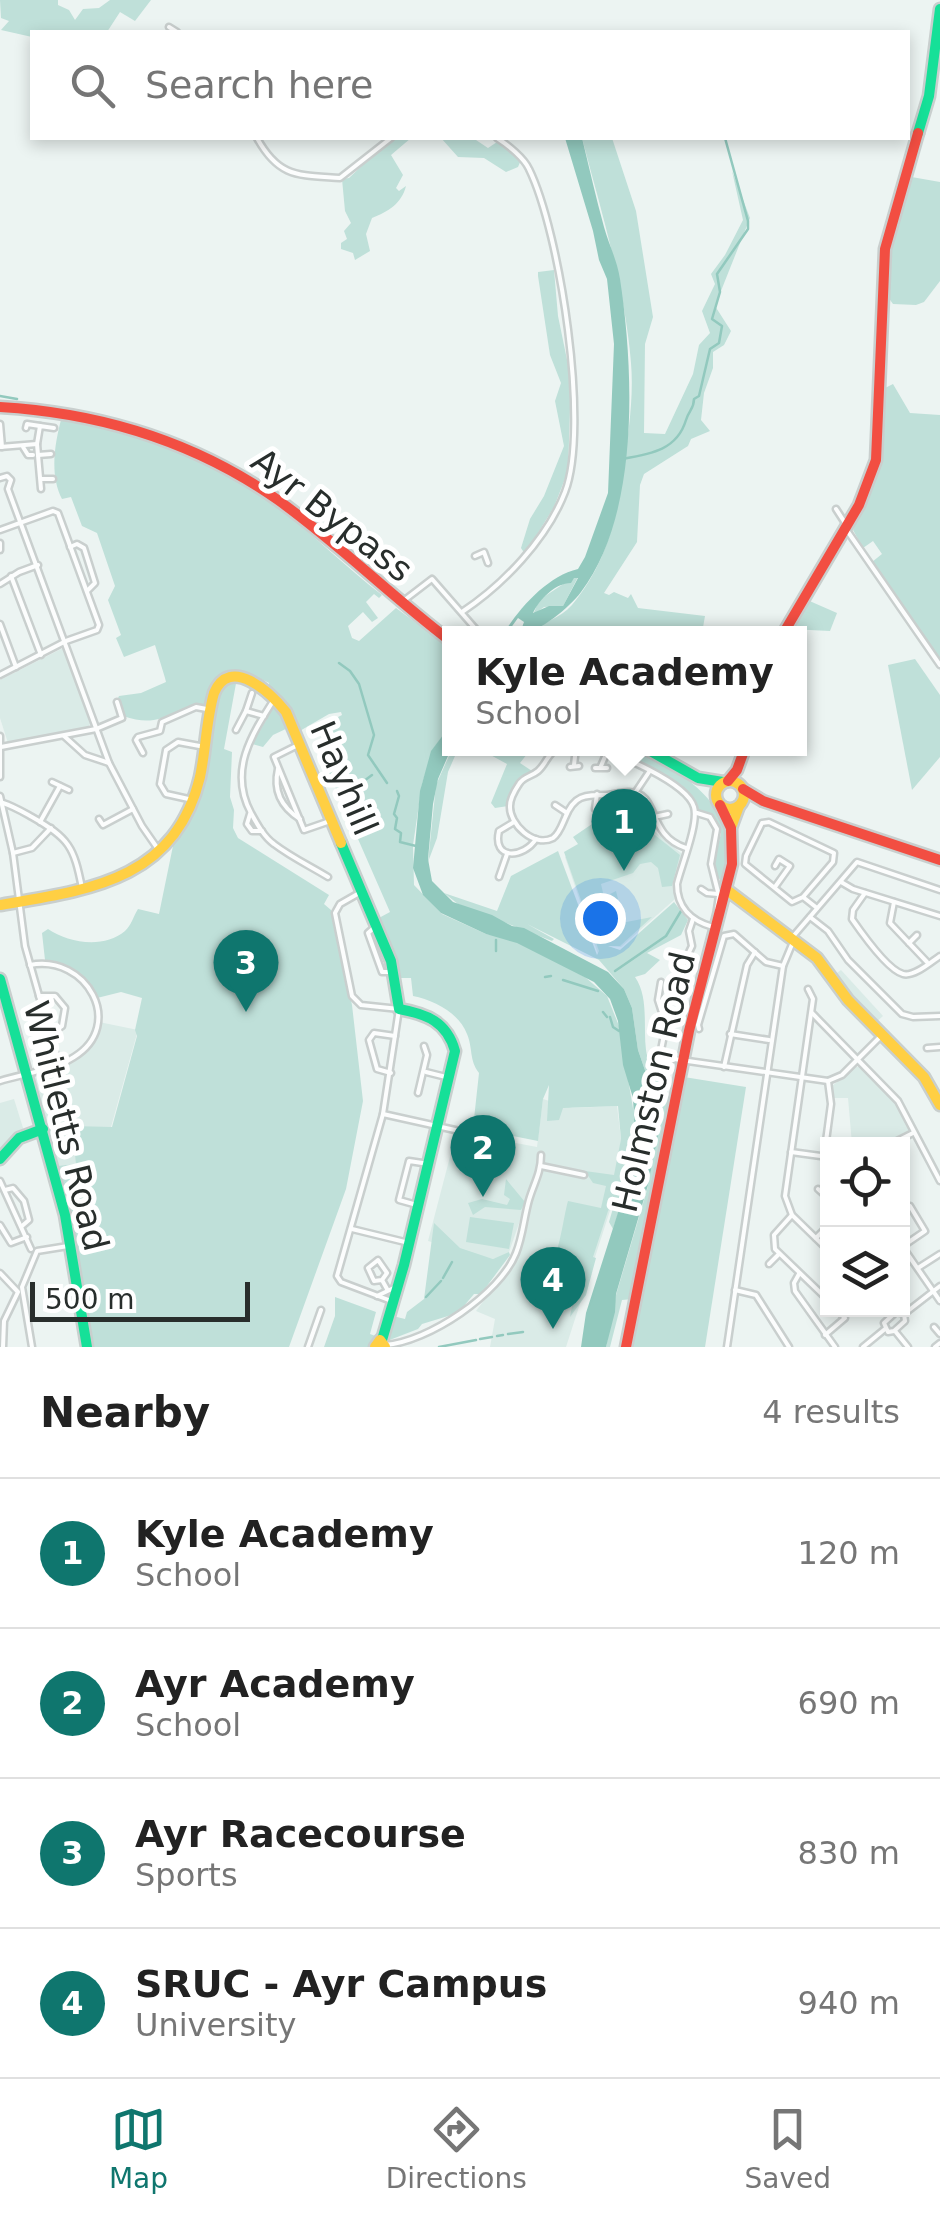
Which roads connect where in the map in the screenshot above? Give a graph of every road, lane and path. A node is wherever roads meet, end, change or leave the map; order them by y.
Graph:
1 (940, 9) edge
2 (169, 28) dead end
3 (173, 30) edge
4 (258, 140) edge
5 (388, 140) edge
6 (499, 140) edge
7 (0, 407) edge
8 (0, 424) edge
9 (40, 426) junction
10 (26, 428) dead end
11 (54, 428) dead end
12 (37, 444) junction
13 (23, 445) junction
14 (1, 447) edge
15 (51, 454) dead end
16 (35, 455) junction
17 (53, 479) dead end
18 (41, 480) junction
19 (0, 481) edge
20 (8, 489) junction
21 (41, 489) dead end
22 (836, 509) dead end
23 (22, 523) junction
24 (847, 528) junction
25 (0, 530) edge
26 (70, 547) junction
27 (475, 556) dead end
28 (488, 563) dead end
29 (38, 565) junction
30 (12, 576) junction
31 (0, 584) edge
32 (86, 591) junction
33 (401, 603) junction
34 (462, 612) junction
35 (0, 626) edge
36 (473, 626) edge
37 (788, 626) edge
38 (442, 635) edge
39 (3, 640) edge
40 (66, 641) junction
41 (40, 655) junction
42 (940, 665) edge
43 (16, 667) junction
44 (0, 676) edge
45 (252, 693) dead end
46 (275, 698) junction
47 (117, 702) dead end
48 (212, 710) junction
49 (246, 710) junction
50 (264, 716) junction
51 (96, 729) junction
52 (236, 730) dead end
53 (0, 736) edge
54 (64, 736) junction
55 (300, 744) junction
56 (1, 747) edge
57 (205, 747) junction
58 (143, 754) dead end
59 (547, 756) edge
60 (575, 756) edge
61 (606, 756) edge
62 (618, 756) edge
63 (659, 756) edge
64 (742, 756) edge
65 (109, 763) junction
66 (740, 763) junction
67 (574, 766) dead end
68 (541, 767) junction
69 (601, 767) dead end
70 (278, 768) junction
71 (650, 771) junction
72 (547, 772) dead end
73 (0, 777) edge
74 (698, 778) junction
75 (52, 782) dead end
76 (726, 782) junction
77 (60, 786) junction
78 (69, 790) dead end
79 (634, 793) junction
80 (597, 794) junction
81 (0, 796) edge
82 (741, 796) junction
83 (194, 800) junction
84 (718, 800) junction
85 (3, 803) junction
86 (554, 805) dead end
87 (13, 806) junction
88 (595, 809) dead end
89 (133, 810) junction
90 (6, 812) junction
91 (567, 813) junction
92 (695, 813) junction
93 (664, 816) dead end
94 (654, 817) junction
95 (99, 819) dead end
96 (300, 819) junction
97 (333, 820) junction
98 (40, 822) junction
99 (514, 822) junction
100 (103, 825) junction
101 (51, 828) junction
102 (731, 828) junction
103 (107, 833) dead end
104 (536, 839) junction
105 (686, 848) junction
106 (160, 852) junction
107 (13, 853) junction
108 (507, 854) junction
109 (940, 860) edge
110 (775, 866) dead end
111 (501, 875) dead end
112 (328, 877) dead end
113 (840, 881) junction
114 (774, 888) junction
115 (701, 889) dead end
116 (82, 890) junction
117 (940, 890) edge
118 (362, 891) junction
119 (722, 892) junction
120 (865, 892) junction
121 (803, 896) junction
122 (20, 902) junction
123 (894, 902) junction
124 (0, 905) edge
125 (716, 908) dead end
126 (817, 908) junction
127 (940, 915) edge
128 (810, 917) junction
129 (694, 919) junction
130 (721, 932) junction
131 (918, 934) dead end
132 (792, 941) junction
133 (909, 942) junction
134 (755, 952) junction
135 (940, 956) edge
136 (928, 963) junction
137 (30, 965) junction
138 (782, 966) junction
139 (0, 979) edge
140 (661, 982) dead end
141 (705, 985) junction
142 (0, 989) edge
143 (687, 989) dead end
144 (808, 990) dead end
145 (39, 996) junction
146 (399, 1009) junction
147 (812, 1013) junction
148 (940, 1016) edge
149 (679, 1022) dead end
150 (666, 1023) junction
151 (826, 1028) junction
152 (699, 1029) dead end
153 (809, 1032) junction
154 (50, 1034) junction
155 (730, 1034) junction
156 (397, 1036) junction
157 (882, 1036) junction
158 (772, 1040) junction
159 (424, 1046) dead end
160 (940, 1047) edge
161 (927, 1048) dead end
162 (858, 1059) junction
163 (683, 1062) junction
164 (58, 1063) junction
165 (724, 1068) junction
166 (424, 1072) junction
167 (26, 1073) junction
168 (391, 1073) junction
169 (766, 1073) junction
170 (802, 1078) junction
171 (450, 1079) junction
172 (0, 1080) edge
173 (828, 1081) junction
174 (418, 1093) dead end
175 (939, 1099) edge
176 (383, 1114) junction
177 (439, 1125) junction
178 (42, 1130) junction
179 (480, 1130) dead end
180 (915, 1132) junction
181 (828, 1137) edge
182 (905, 1137) edge
183 (791, 1152) junction
184 (541, 1155) dead end
185 (820, 1155) edge
186 (0, 1159) edge
187 (429, 1164) junction
188 (541, 1166) junction
189 (584, 1175) dead end
190 (0, 1181) edge
191 (940, 1182) edge
192 (5, 1190) junction
193 (419, 1205) junction
194 (910, 1206) edge
195 (792, 1215) junction
196 (0, 1225) edge
197 (22, 1226) junction
198 (827, 1227) edge
199 (352, 1229) junction
200 (27, 1238) junction
201 (816, 1238) junction
202 (910, 1241) edge
203 (820, 1242) edge
204 (409, 1243) junction
205 (68, 1246) junction
206 (31, 1249) dead end
207 (779, 1254) junction
208 (940, 1254) edge
209 (910, 1256) edge
210 (769, 1264) dead end
211 (918, 1268) junction
212 (0, 1273) edge
213 (799, 1274) junction
214 (382, 1280) junction
215 (940, 1286) edge
216 (392, 1287) junction
217 (735, 1290) junction
218 (933, 1292) junction
219 (820, 1293) edge
220 (377, 1296) junction
221 (394, 1302) junction
222 (940, 1303) edge
223 (910, 1309) edge
224 (321, 1310) dead end
225 (844, 1317) edge
226 (890, 1317) edge
227 (904, 1317) edge
228 (934, 1326) dead end
229 (885, 1329) junction
230 (895, 1330) junction
231 (940, 1334) edge
232 (825, 1335) junction
233 (0, 1336) edge
234 (385, 1345) edge
235 (2, 1347) edge
236 (32, 1347) edge
237 (84, 1347) edge
238 (308, 1347) edge
239 (626, 1347) edge
240 (727, 1347) edge
241 (789, 1347) edge
242 (834, 1347) edge
243 (863, 1347) edge
244 (908, 1347) edge

1 - 24 main road
2 - 3 street
4 - 5 street
6 - 34 street
7 - 33 main road, Ayr Bypass
8 - 14 street
9 - 10 street
9 - 11 street
9 - 12 street
12 - 13 street
12 - 16 street
13 - 14 street
13 - 16 street
15 - 16 street
16 - 18 street
17 - 18 street
18 - 21 street
19 - 20 street
19 - 20 street
20 - 23 street
22 - 24 street
23 - 25 street
23 - 26 street
23 - 29 street
24 - 37 main road
24 - 42 street
26 - 32 street
26 - 32 street
27 - 28 street
29 - 30 street
29 - 40 street
30 - 31 street
30 - 41 street
32 - 40 street
33 - 34 street
33 - 38 main road, Ayr Bypass
34 - 36 street
35 - 39 street
39 - 43 street
40 - 41 street
40 - 51 street
41 - 43 street
43 - 44 street
45 - 49 street
46 - 48 main road, Hayhill
46 - 50 street
46 - 55 main road, Hayhill
47 - 51 street
48 - 57 main road
48 - 58 street
49 - 50 street
49 - 52 street
50 - 112 street
51 - 54 street
51 - 65 street
53 - 56 street
54 - 56 street
54 - 65 street
55 - 70 street
55 - 97 main road, Hayhill
56 - 73 street
57 - 83 main road
57 - 83 street
59 - 68 street
60 - 67 street
61 - 69 street
62 - 71 street
63 - 74 main road
64 - 66 main road
65 - 89 street
66 - 76 main road
66 - 82 main road
68 - 72 street
68 - 99 street
70 - 96 street
70 - 96 street
71 - 79 street
71 - 92 street
74 - 76 main road
74 - 84 main road
75 - 77 street
76 - 82 main road
76 - 84 main road
77 - 78 street
77 - 98 street
79 - 80 street
79 - 94 street
80 - 88 street
80 - 91 street
81 - 85 street
82 - 84 main road
82 - 102 main road
82 - 109 main road
83 - 106 main road
84 - 102 main road
85 - 87 street
85 - 90 street
86 - 91 street
87 - 90 street
87 - 98 street
89 - 100 street
89 - 106 street
90 - 107 street
91 - 104 street
92 - 105 street
92 - 119 street
93 - 94 street
94 - 105 street
95 - 100 street
96 - 97 street
97 - 118 main road, Hayhill
98 - 101 street
99 - 104 street
99 - 108 street
100 - 103 street
101 - 107 street
101 - 116 street
102 - 119 main road, Holmston Road
104 - 108 street
105 - 129 street
106 - 116 main road
107 - 122 street
108 - 111 street
110 - 114 street
113 - 117 street
113 - 120 street
113 - 126 street
114 - 121 street
114 - 121 street
115 - 119 street
116 - 122 main road
118 - 146 main road, Hayhill
118 - 146 street
119 - 125 street
119 - 130 main road, Holmston Road
119 - 132 main road
120 - 123 street
120 - 136 street
121 - 126 street
122 - 124 main road
122 - 137 street
123 - 127 street
123 - 133 street
126 - 128 street
128 - 132 street
128 - 148 street
129 - 130 street
129 - 143 street
130 - 134 street
130 - 141 main road, Holmston Road
131 - 133 street
132 - 138 street
132 - 157 main road
133 - 136 street
134 - 138 street
134 - 155 street
135 - 136 street
137 - 145 street
137 - 164 street
138 - 158 street
139 - 167 main road, Whitletts Road
140 - 150 street
141 - 152 street, Holmston Road
141 - 163 main road, Holmston Road
142 - 167 main road, Whitletts Road
144 - 147 street
145 - 154 street
145 - 154 street
146 - 156 street
146 - 171 main road
147 - 151 street
147 - 153 street
149 - 150 street
150 - 163 street
151 - 153 street
151 - 162 street
153 - 170 street
154 - 164 street
155 - 158 street
155 - 165 street
156 - 168 street
156 - 168 street
157 - 162 street
157 - 175 main road
158 - 169 street
159 - 166 street
160 - 161 street
162 - 173 street
162 - 180 street
163 - 165 street
163 - 239 main road, Holmston Road
164 - 167 street
165 - 169 street
166 - 171 street
166 - 174 street
167 - 172 street
167 - 178 main road, Whitletts Road
168 - 176 street
169 - 170 street
169 - 217 street
170 - 173 street
170 - 183 street
171 - 177 main road
173 - 181 street
176 - 177 street
176 - 199 street
177 - 179 street
177 - 187 main road
178 - 186 main road
178 - 205 main road, Whitletts Road
178 - 237 main road, Whitletts Road
180 - 182 street
180 - 191 street
183 - 185 street
183 - 195 street
184 - 188 street
187 - 193 main road
187 - 193 street
188 - 189 street
188 - 234 street
190 - 192 street
192 - 197 street
192 - 197 street
193 - 204 main road
194 - 202 street
195 - 201 street
195 - 207 street
196 - 200 street
197 - 200 street
198 - 201 street
199 - 204 street
199 - 220 street
200 - 206 street
201 - 203 street
204 - 216 main road
205 - 236 street
205 - 237 main road, Whitletts Road
207 - 210 street
207 - 213 street
208 - 211 street
209 - 211 street
211 - 218 street
212 - 233 street
213 - 219 street
213 - 232 street
214 - 214 street
214 - 216 street
215 - 218 street
216 - 220 street
216 - 221 main road
217 - 240 street
217 - 241 street
218 - 222 street
218 - 223 street
220 - 221 street
221 - 234 main road
224 - 238 street
225 - 232 street
226 - 229 street
227 - 230 street
228 - 231 street
229 - 230 street
229 - 243 street
230 - 244 street
232 - 242 street
233 - 235 street

